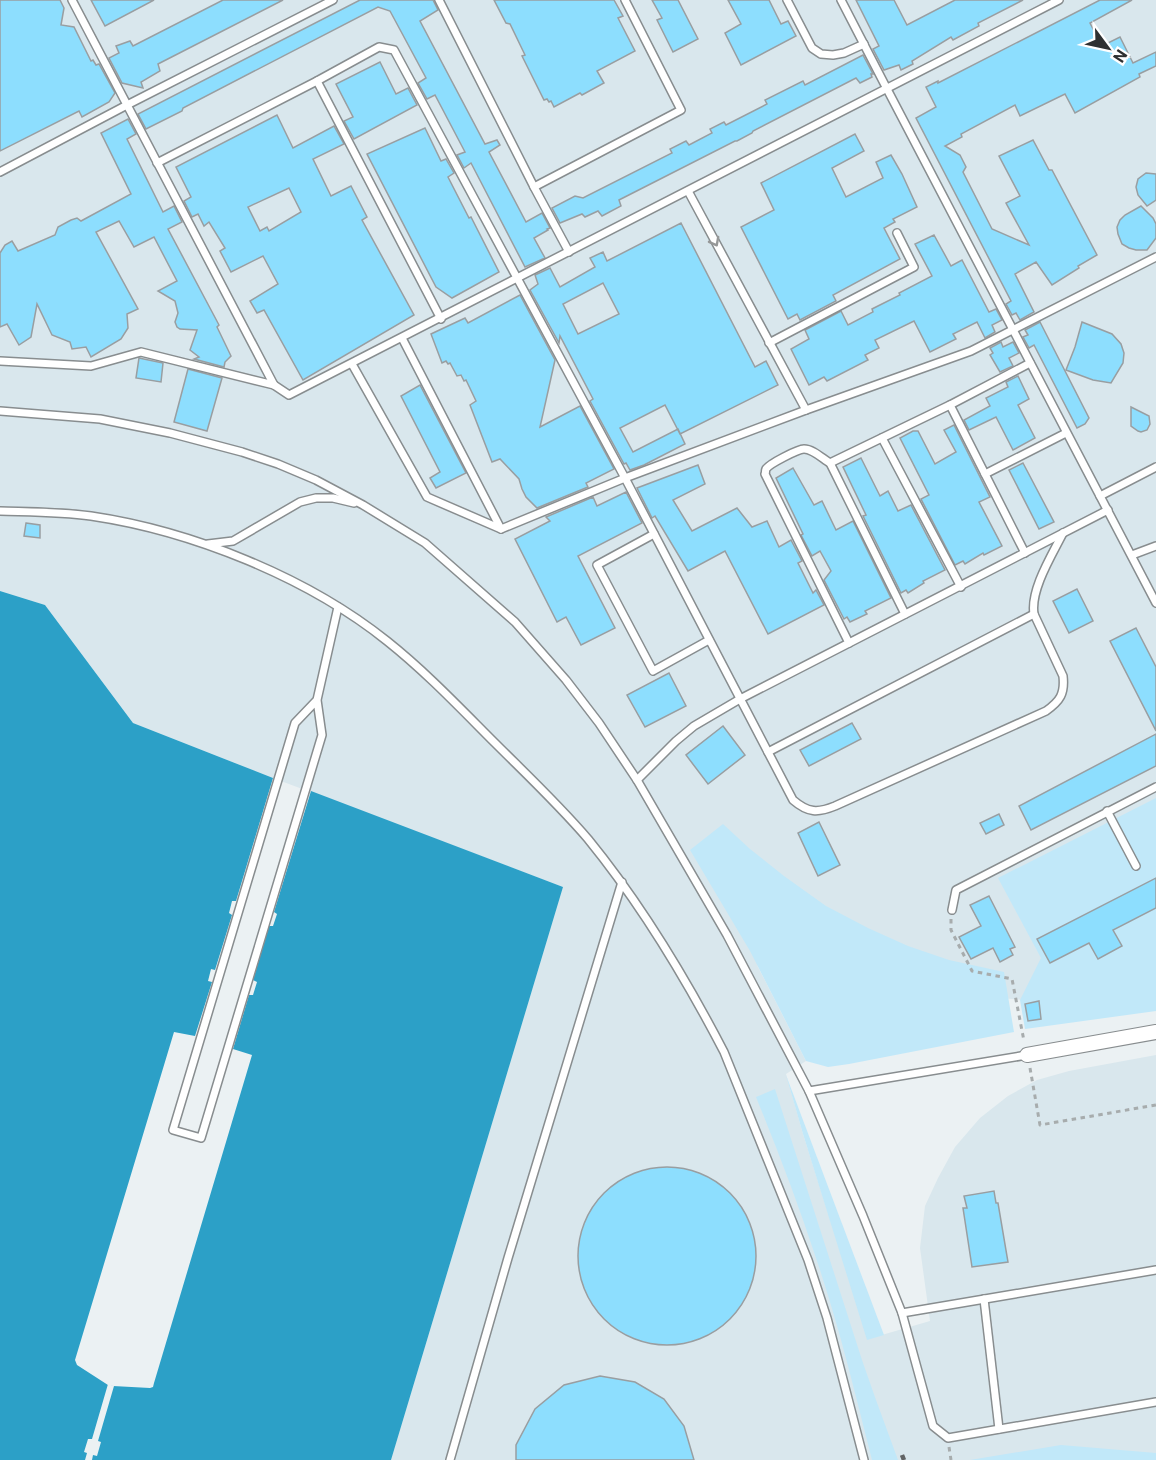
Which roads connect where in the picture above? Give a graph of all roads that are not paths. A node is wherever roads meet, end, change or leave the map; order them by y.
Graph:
1 (72, 0) edge
2 (333, 0) edge
3 (439, 0) edge
4 (625, 0) edge
5 (787, 0) edge
6 (842, 0) edge
7 (1056, 1) edge
8 (864, 44) junction
9 (317, 81) junction
10 (887, 89) junction
11 (127, 105) junction
12 (157, 163) junction
13 (0, 172) edge
14 (534, 187) junction
15 (688, 190) junction
16 (897, 233) dead end
17 (569, 252) junction
18 (1156, 256) edge
19 (518, 278) junction
20 (441, 318) junction
21 (1013, 330) junction
22 (402, 338) junction
23 (769, 343) junction
24 (0, 361) edge
25 (1030, 363) junction
26 (352, 364) junction
27 (274, 385) junction
28 (950, 405) junction
29 (806, 410) junction
30 (0, 411) edge
31 (1066, 433) junction
32 (882, 438) junction
33 (830, 463) junction
34 (1156, 467) edge
35 (985, 474) junction
36 (625, 478) junction
37 (1100, 496) junction
38 (363, 505) junction
39 (1108, 510) junction
40 (0, 511) edge
41 (501, 529) junction
42 (1063, 533) junction
43 (654, 534) junction
44 (203, 544) junction
45 (1156, 546) edge
46 (1026, 553) junction
47 (1132, 555) junction
48 (961, 587) junction
49 (1156, 603) edge
50 (338, 607) junction
51 (905, 614) junction
52 (1034, 614) junction
53 (709, 640) junction
54 (849, 643) junction
55 (740, 699) junction
56 (317, 700) junction
57 (768, 752) junction
58 (638, 780) junction
59 (1156, 786) edge
60 (1107, 811) junction
61 (1136, 866) dead end
62 (622, 882) junction
63 (952, 910) dead end
64 (1156, 1032) edge
65 (1027, 1055) joint
66 (808, 1091) junction
67 (1156, 1270) edge
68 (984, 1299) junction
69 (902, 1313) junction
70 (1156, 1402) edge
71 (999, 1429) junction
72 (450, 1460) edge
73 (864, 1460) edge

1 - 11 lane
2 - 11 lane
3 - 14 lane
4 - 14 lane
5 - 8 lane
6 - 8 lane
7 - 10 lane
8 - 10 lane
9 - 12 lane
9 - 19 lane
9 - 20 lane
10 - 15 lane
10 - 21 lane
11 - 12 lane
11 - 13 lane
12 - 27 lane
14 - 17 lane
15 - 17 lane
15 -> 23 lane
16 - 23 lane
17 - 19 lane
18 - 21 lane
19 - 20 lane
19 - 36 lane
20 - 22 lane
21 - 25 lane
21 - 29 lane
22 - 26 lane
22 - 41 lane
23 - 29 lane
24 - 27 lane
25 - 28 lane
25 - 31 lane
26 - 27 lane
26 - 41 lane
28 - 32 lane
28 - 35 lane
29 - 36 lane
30 - 38 lane
31 - 35 lane
31 - 37 lane
32 - 33 lane
32 - 48 lane
33 - 51 lane
33 - 54 lane
34 - 37 lane
35 - 46 lane
36 - 41 lane
36 - 43 lane
37 - 39 lane
38 - 44 lane
38 - 58 lane
39 - 42 lane
39 - 47 lane
40 - 44 lane
42 - 46 lane
42 - 52 lane
43 - 53 lane
43 - 53 lane
44 - 50 lane
45 - 47 lane
46 - 48 lane
47 - 49 lane
48 - 51 lane
50 - 56 lane
50 - 62 lane
51 - 54 lane
52 - 57 lane
52 - 57 lane
53 - 55 lane
54 - 55 lane
55 - 57 lane
55 - 58 lane
56 - 56 lane
58 - 66 lane
59 - 60 lane
60 - 61 lane
60 - 63 lane
62 - 72 lane
62 - 73 lane
64 - 65 street
65 - 66 lane
66 - 69 lane
67 - 68 lane
68 - 69 lane
68 - 71 lane
69 - 71 lane
70 - 71 lane

